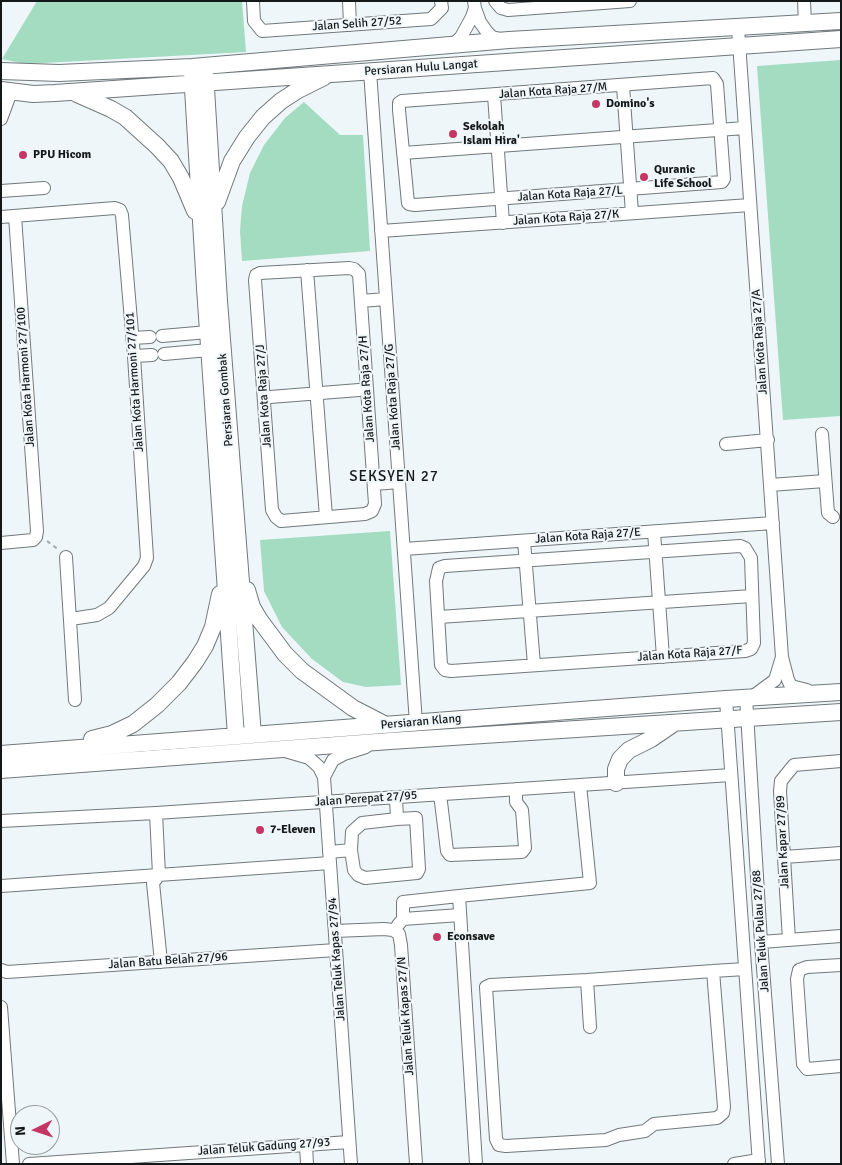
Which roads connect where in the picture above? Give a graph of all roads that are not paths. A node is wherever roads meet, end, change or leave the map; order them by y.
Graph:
1 (253, 1) edge
2 (349, 1) edge
3 (441, 1) edge
4 (495, 1) edge
5 (630, 1) edge
6 (804, 1) edge
7 (475, 5) edge
8 (841, 21) edge
9 (805, 23) junction
10 (350, 24) junction
11 (738, 28) junction
12 (841, 39) edge
13 (509, 40) junction
14 (452, 46) junction
15 (739, 46) junction
16 (198, 66) junction
17 (1, 71) edge
18 (370, 72) junction
19 (330, 74) junction
20 (199, 83) junction
21 (623, 86) junction
22 (6, 91) edge
23 (73, 92) junction
24 (494, 95) junction
25 (1, 119) edge
26 (745, 128) junction
27 (720, 130) junction
28 (627, 136) junction
29 (498, 146) junction
30 (403, 153) junction
31 (724, 179) joint
32 (44, 188) dead end
33 (631, 190) junction
34 (1, 191) edge
35 (502, 199) junction
36 (415, 205) joint
37 (750, 205) junction
38 (214, 210) junction
39 (632, 214) junction
40 (15, 216) junction
41 (1, 217) edge
42 (503, 223) junction
43 (381, 231) junction
44 (202, 233) junction
45 (354, 269) joint
46 (307, 270) junction
47 (386, 299) junction
48 (361, 301) junction
49 (208, 332) junction
50 (159, 336) junction
51 (132, 338) junction
52 (209, 350) junction
53 (161, 354) junction
54 (134, 356) junction
55 (359, 390) dead end
56 (317, 393) junction
57 (270, 397) dead end
58 (822, 434) dead end
59 (768, 440) junction
60 (726, 444) dead end
61 (825, 481) junction
62 (399, 482) junction
63 (374, 484) junction
64 (770, 485) junction
65 (372, 510) joint
66 (326, 517) junction
67 (833, 517) dead end
68 (773, 523) junction
69 (654, 532) junction
70 (524, 541) junction
71 (1, 543) edge
72 (404, 550) junction
73 (656, 551) junction
74 (66, 557) road end
75 (232, 561) junction
76 (526, 561) junction
77 (752, 596) junction
78 (659, 603) junction
79 (530, 611) junction
80 (439, 617) junction
81 (71, 619) junction
82 (663, 657) junction
83 (782, 657) junction
84 (534, 665) junction
85 (834, 692) edge
86 (749, 697) junction
87 (726, 699) junction
88 (75, 700) dead end
89 (841, 712) edge
90 (746, 719) junction
91 (728, 720) junction
92 (416, 723) junction
93 (673, 724) junction
94 (388, 733) junction
95 (253, 735) junction
96 (236, 736) junction
97 (46, 750) junction
98 (276, 750) junction
99 (1, 754) edge
100 (841, 761) edge
101 (1, 770) edge
102 (732, 775) junction
103 (324, 778) junction
104 (616, 783) junction
105 (580, 785) junction
106 (516, 789) junction
107 (440, 794) junction
108 (396, 797) junction
109 (326, 802) junction
110 (156, 813) junction
111 (397, 819) junction
112 (1, 821) edge
113 (15, 821) junction
114 (1, 827) edge
115 (351, 850) junction
116 (841, 853) edge
117 (784, 857) junction
118 (330, 858) junction
119 (159, 875) junction
120 (1, 886) edge
121 (459, 896) junction
122 (460, 915) junction
123 (403, 919) junction
124 (393, 930) junction
125 (335, 931) junction
126 (841, 936) edge
127 (789, 940) junction
128 (762, 942) junction
129 (336, 950) junction
130 (161, 962) junction
131 (841, 965) edge
132 (745, 969) junction
133 (1, 970) edge
134 (714, 972) junction
135 (587, 980) junction
136 (1, 1007) edge
137 (590, 1027) dead end
138 (841, 1066) edge
139 (6, 1136) edge
140 (349, 1142) junction
141 (306, 1144) junction
142 (208, 1158) edge
143 (759, 1162) edge
144 (13, 1164) edge
145 (29, 1164) edge
146 (307, 1164) edge
147 (351, 1164) edge
148 (416, 1164) edge
149 (476, 1164) edge
150 (734, 1164) edge
151 (778, 1164) edge

1 - 10 street, Jalan Selih 27/52
2 - 10 street
3 - 10 street, Jalan Selih 27/52
4 - 5 street
6 - 9 street
7 - 13 street
7 - 14 street
8 - 9 main road, Persiaran Hulu Langat
9 - 11 main road, Persiaran Hulu Langat
11 - 13 main road, Persiaran Hulu Langat
11 - 15 street, Jalan Kota Raja 27/A
12 - 15 main road, Persiaran Hulu Langat
13 - 14 main road, Persiaran Hulu Langat
14 - 16 main road, Persiaran Hulu Langat
15 - 18 main road, Persiaran Hulu Langat
15 - 26 street, Jalan Kota Raja 27/A
16 - 17 main road, Persiaran Hulu Langat
16 - 20 main road, Persiaran Gombak
18 - 19 main road, Persiaran Hulu Langat
18 - 43 street, Jalan Kota Raja 27/G
19 - 20 main road, Persiaran Hulu Langat
19 - 38 main road
20 - 23 main road, Persiaran Hulu Langat
20 - 38 main road, Persiaran Gombak
20 - 44 main road, Persiaran Gombak
21 - 24 street, Jalan Kota Raja 27/M
21 - 27 street, Jalan Kota Raja 27/M
21 - 28 street
22 - 23 main road, Persiaran Hulu Langat
22 - 25 street
23 - 44 main road
24 - 29 street
24 - 30 street, Jalan Kota Raja 27/M
26 - 27 street
26 - 37 street, Jalan Kota Raja 27/A
27 - 28 street
27 - 31 street, Jalan Kota Raja 27/M
28 - 29 street
28 - 33 street
29 - 30 street
29 - 35 street
30 - 36 street, Jalan Kota Raja 27/M
31 - 33 street, Jalan Kota Raja 27/L
32 - 34 street
33 - 35 street, Jalan Kota Raja 27/L
33 - 39 street
35 - 36 street, Jalan Kota Raja 27/L
35 - 42 street
37 - 39 street, Jalan Kota Raja 27/K
37 - 59 street, Jalan Kota Raja 27/A
38 - 75 main road, Persiaran Gombak
39 - 42 street, Jalan Kota Raja 27/K
40 - 41 street
40 - 51 street, Jalan Kota Harmoni 27/101
40 - 71 street, Jalan Kota Harmoni 27/100
42 - 43 street, Jalan Kota Raja 27/K
43 - 47 street, Jalan Kota Raja 27/G
44 - 49 main road, Persiaran Gombak
45 - 46 street, Jalan Kota Raja 27/J
45 - 48 street, Jalan Kota Raja 27/H
46 - 56 street
46 - 66 street, Jalan Kota Raja 27/J
47 - 48 street
47 - 62 street, Jalan Kota Raja 27/G
48 - 63 street, Jalan Kota Raja 27/H
49 - 50 street
49 - 52 main road, Persiaran Gombak
50 - 51 street
50 - 53 street
51 - 54 street, Jalan Kota Harmoni 27/101
52 - 53 street
52 - 75 main road, Persiaran Gombak
53 - 54 street
54 - 81 street, Jalan Kota Harmoni 27/101
55 - 56 street
56 - 57 street
56 - 66 street
58 - 61 street
59 - 60 street
59 - 64 street, Jalan Kota Raja 27/A
61 - 64 street
61 - 67 street
62 - 63 street
62 - 72 street, Jalan Kota Raja 27/G
63 - 65 street, Jalan Kota Raja 27/H
64 - 68 street, Jalan Kota Raja 27/A
65 - 66 street, Jalan Kota Raja 27/J
68 - 69 street, Jalan Kota Raja 27/E
68 - 83 street, Jalan Kota Raja 27/A
69 - 70 street, Jalan Kota Raja 27/E
69 - 73 street
70 - 72 street, Jalan Kota Raja 27/E
70 - 76 street
72 - 92 street, Jalan Kota Raja 27/G
73 - 76 street, Jalan Kota Raja 27/F
73 - 77 street, Jalan Kota Raja 27/F
73 - 78 street
74 - 81 street
75 - 94 main road
75 - 95 main road, Persiaran Gombak
75 - 96 main road, Persiaran Gombak
75 - 97 main road
76 - 79 street
76 - 80 street, Jalan Kota Raja 27/F
77 - 78 street
77 - 82 street, Jalan Kota Raja 27/F
78 - 79 street
78 - 82 street
79 - 80 street
79 - 84 street
80 - 84 street, Jalan Kota Raja 27/F
81 - 88 street
82 - 84 street, Jalan Kota Raja 27/F
83 - 85 street, Jalan Kota Raja 27/A
83 - 86 street, Jalan Kota Raja 27/A
85 - 86 main road, Persiaran Klang
86 - 87 main road, Persiaran Klang
86 - 90 street, Jalan Teluk Pulau 27/88
87 - 91 street, Jalan Teluk Pulau 27/88
87 - 92 main road, Persiaran Klang
89 - 90 main road, Persiaran Klang
90 - 91 main road, Persiaran Klang
90 - 128 street, Jalan Teluk Pulau 27/88
91 - 93 main road, Persiaran Klang
91 - 102 street, Jalan Teluk Pulau 27/88
92 - 94 main road, Persiaran Klang
93 - 94 main road, Persiaran Klang
93 - 104 main road
94 - 95 main road, Persiaran Klang
94 - 98 main road, Persiaran Klang
94 - 103 street
95 - 96 main road, Persiaran Klang
96 - 97 main road, Persiaran Klang
97 - 99 main road, Persiaran Klang
98 - 101 main road, Persiaran Klang
98 - 103 street
100 - 117 street, Jalan Kapar 27/89
102 - 104 street, Jalan Perepat 27/95
102 - 132 street, Jalan Teluk Pulau 27/88
103 - 109 street, Jalan Teluk Kapas 27/94
104 - 105 street, Jalan Perepat 27/95
105 - 106 street, Jalan Perepat 27/95
105 - 121 street
106 - 107 street, Jalan Perepat 27/95
106 - 107 street
107 - 108 street, Jalan Perepat 27/95
108 - 109 street, Jalan Perepat 27/95
108 - 111 street
109 - 110 street, Jalan Perepat 27/95
109 - 118 street, Jalan Teluk Kapas 27/94
110 - 113 street, Jalan Perepat 27/95
110 - 119 street
111 - 115 street
111 - 115 street
112 - 113 street, Jalan Perepat 27/95
113 - 114 street
115 - 118 street
116 - 117 street
117 - 127 street, Jalan Kapar 27/89
118 - 119 street
118 - 125 street, Jalan Teluk Kapas 27/94
119 - 120 street
119 - 130 street
121 - 122 street
121 - 123 street
122 - 123 street
122 - 149 street
123 - 124 street
124 - 125 street
124 - 148 street, Jalan Teluk Kapas 27/N
125 - 129 street, Jalan Teluk Kapas 27/94
126 - 127 street
127 - 128 street
128 - 151 street, Jalan Teluk Pulau 27/88
129 - 130 street, Jalan Batu Belah 27/96
129 - 140 street, Jalan Teluk Kapas 27/94
130 - 133 street, Jalan Batu Belah 27/96
131 - 138 street
132 - 134 street
132 - 143 street, Jalan Teluk Pulau 27/88
134 - 135 street
134 - 135 street
135 - 137 street
136 - 139 street
139 - 144 street
140 - 141 street, Jalan Teluk Gadung 27/93
140 - 147 street, Jalan Teluk Kapas 27/94
141 - 142 street, Jalan Teluk Gadung 27/93
141 - 146 street
142 - 145 street, Jalan Teluk Gadung 27/93
143 - 150 street

